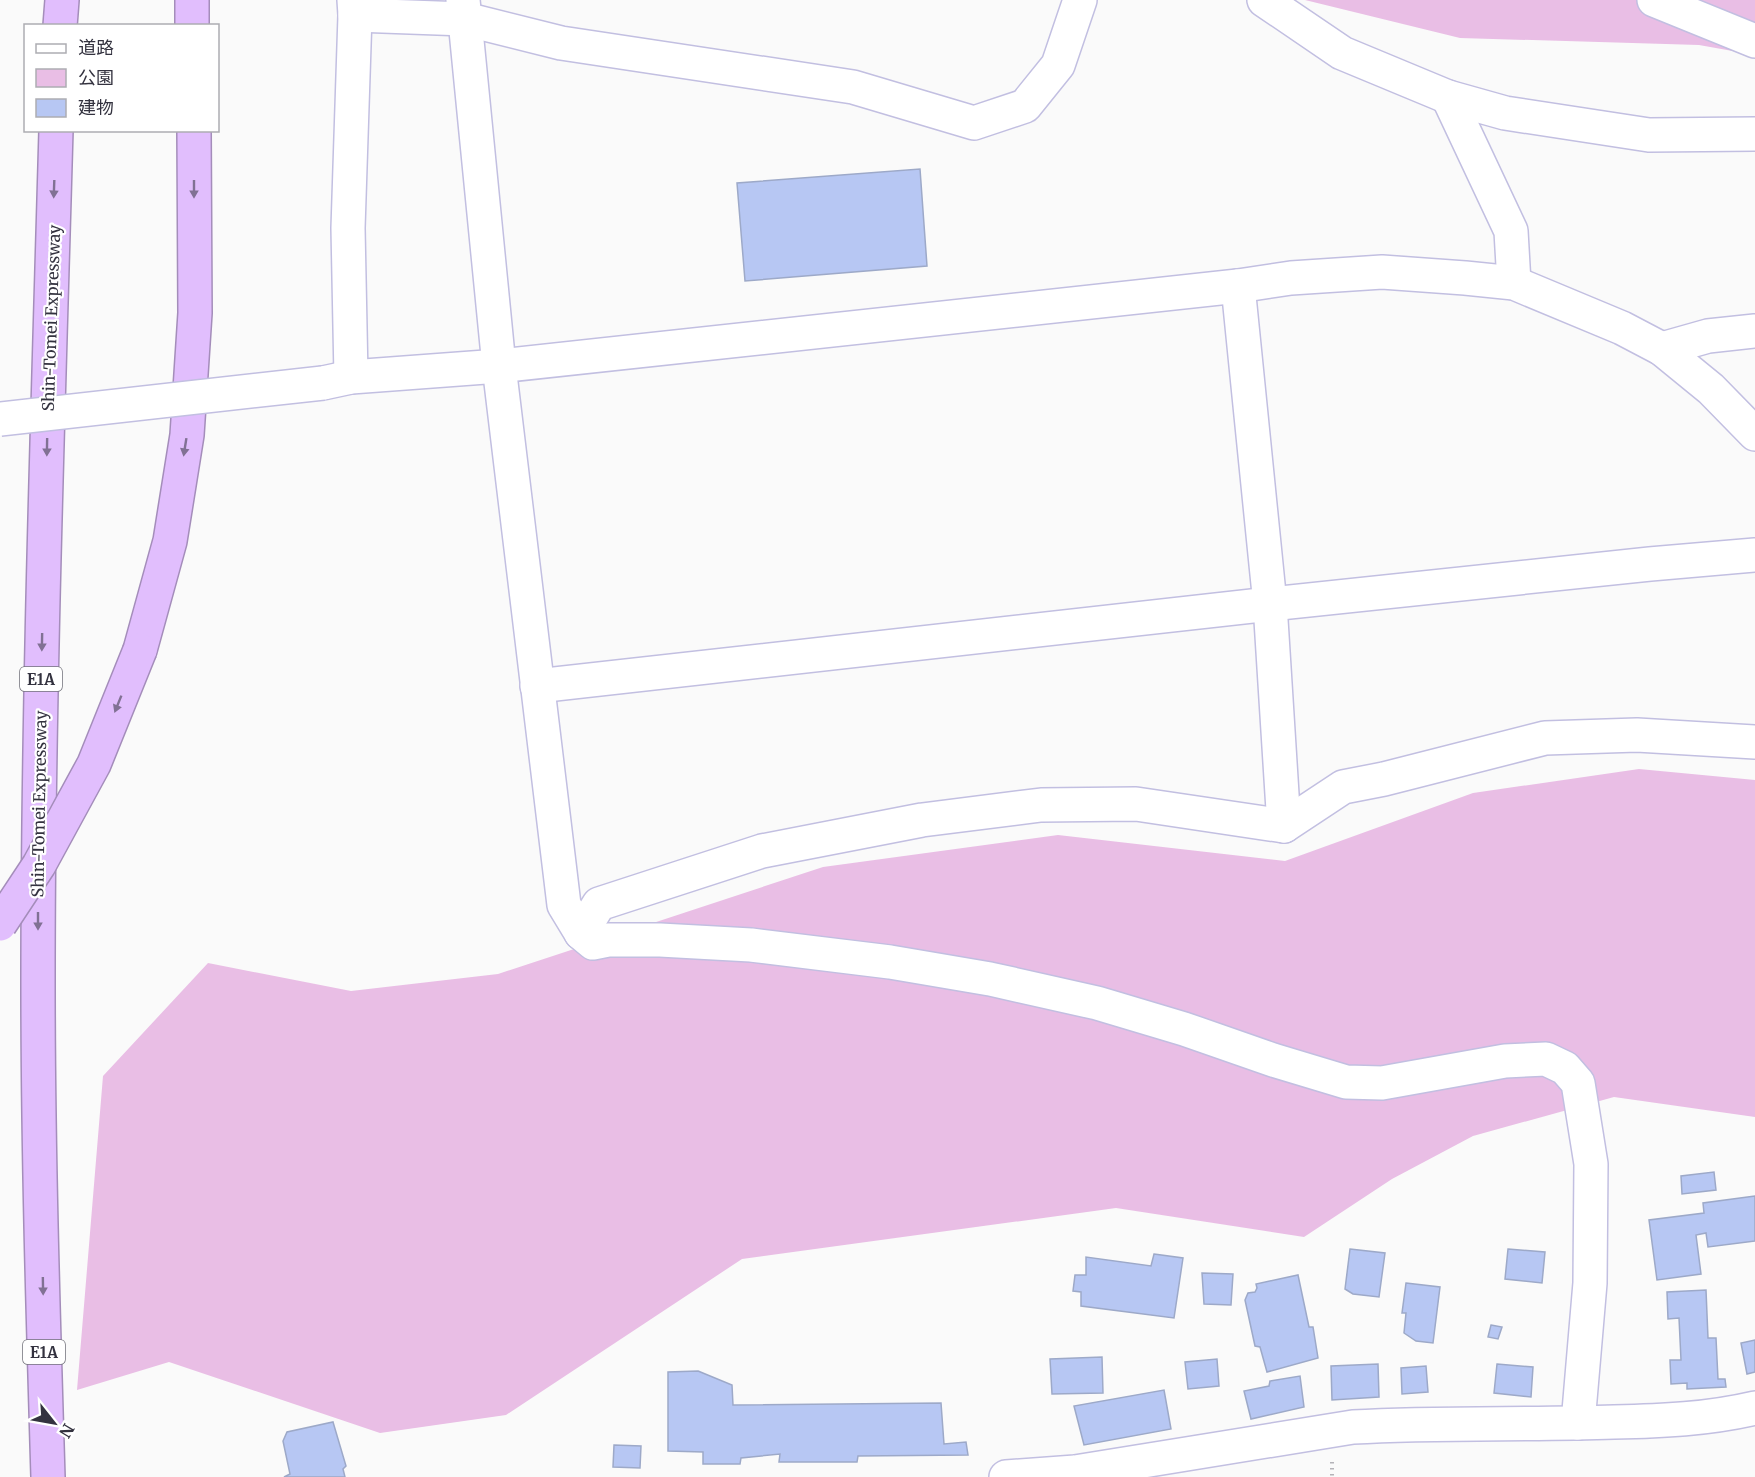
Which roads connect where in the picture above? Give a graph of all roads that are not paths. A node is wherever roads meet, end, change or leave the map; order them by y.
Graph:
1 (62, 0) edge
2 (192, 0) edge
3 (1080, 0) edge
4 (1264, 0) edge
5 (1654, 0) edge
6 (354, 8) edge
7 (464, 10) edge
8 (60, 24) edge
9 (192, 24) edge
10 (1755, 40) edge
11 (1448, 97) junction
12 (56, 132) edge
13 (194, 132) edge
14 (1755, 134) edge
15 (1514, 283) junction
16 (1238, 286) junction
17 (1755, 331) edge
18 (1662, 349) junction
19 (499, 366) junction
20 (337, 380) junction
21 (0, 419) edge
22 (1755, 434) edge
23 (1755, 555) edge
24 (1270, 604) junction
25 (537, 686) junction
26 (1755, 742) edge
27 (1284, 826) junction
28 (0, 924) edge
29 (581, 933) junction
30 (1755, 1408) edge
31 (1578, 1423) junction
32 (1075, 1474) edge
33 (48, 1477) edge
34 (1006, 1477) edge

1 - 8 highway
2 - 9 highway
3 - 7 street
4 - 11 street
5 - 10 street
6 - 7 street
6 - 20 street
7 - 19 street
11 - 14 street
11 - 15 street
12 -> 33 highway, Shin-Tomei Expressway / E1A
13 -> 28 highway, bridge
15 - 16 street
15 - 18 street
16 - 19 street
16 - 24 street
17 - 18 street
18 - 22 street
19 - 20 street
19 - 25 street
20 - 21 street, bridge
23 - 24 street
24 - 25 street
24 - 27 street
25 - 29 street
26 - 27 street
27 - 29 street
29 - 31 street
30 - 31 street
31 - 32 street
32 - 34 street

